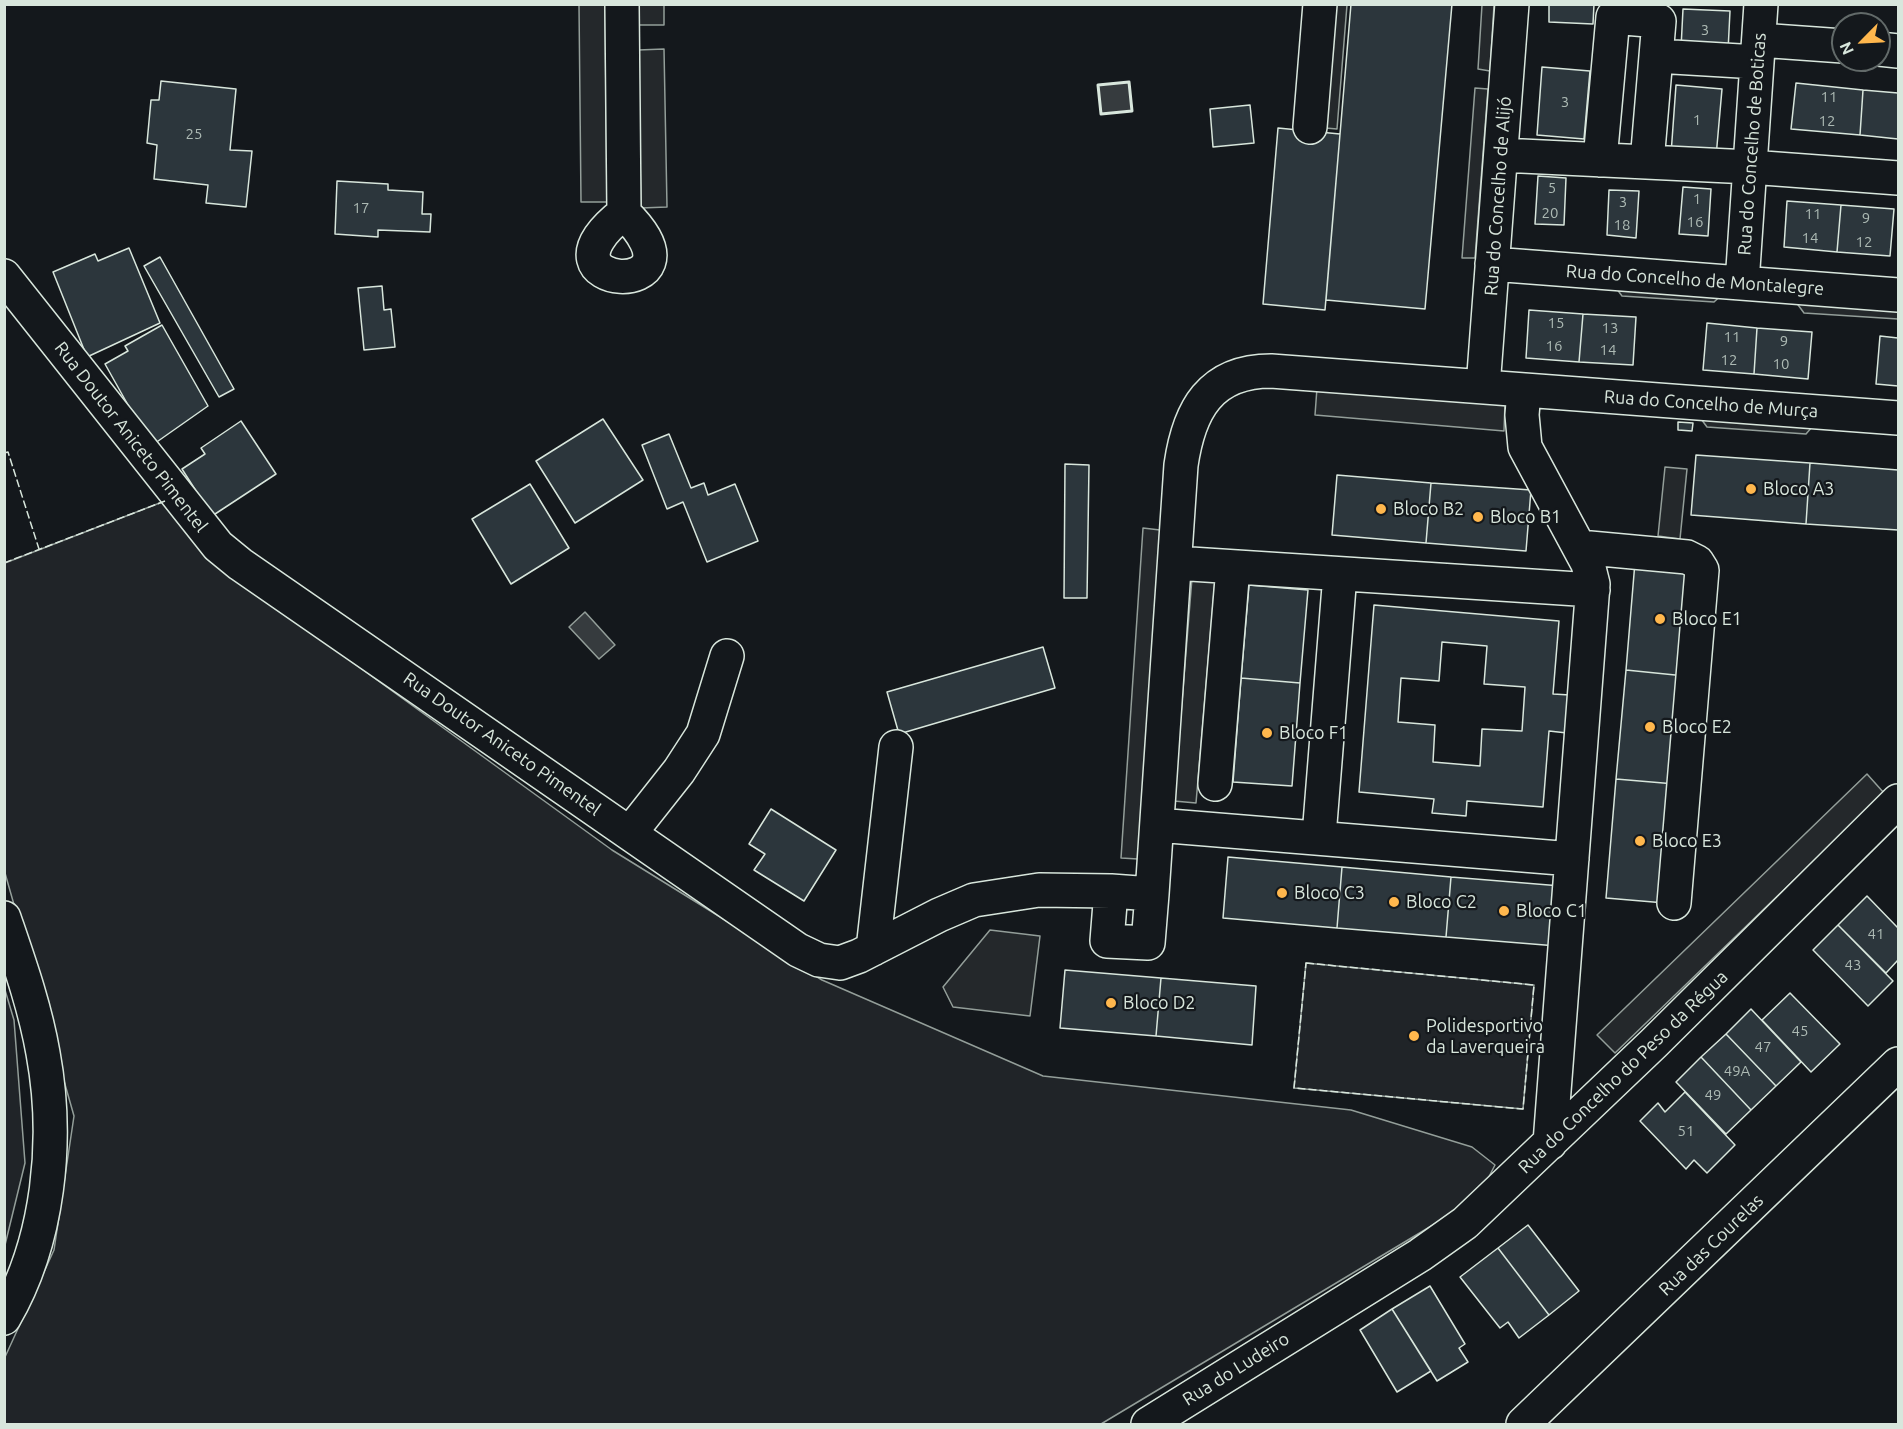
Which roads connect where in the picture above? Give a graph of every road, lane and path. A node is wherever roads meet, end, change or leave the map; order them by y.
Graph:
1 (622, 4) edge
2 (1320, 4) edge
3 (1512, 4) edge
4 (1761, 4) edge
5 (1831, 47) edge
6 (1758, 51) junction
7 (1656, 56) junction
8 (1310, 127) dead end
9 (1501, 155) junction
10 (1600, 159) junction
11 (1647, 162) junction
12 (1750, 167) junction
13 (1899, 178) edge
14 (624, 213) dead end
15 (1492, 264) junction
16 (4, 276) edge
17 (1742, 283) junction
18 (1899, 295) edge
19 (1483, 387) junction
20 (1524, 390) junction
21 (1899, 418) edge
22 (1579, 547) junction
23 (1175, 563) junction
24 (1233, 567) junction
25 (1340, 574) junction
26 (1593, 590) junction
27 (727, 656) dead end
28 (896, 747) dead end
29 (1215, 784) dead end
30 (1899, 801) edge
31 (1157, 825) junction
32 (630, 833) junction
33 (1318, 836) junction
34 (1572, 859) junction
35 (1111, 891) junction
36 (1152, 894) junction
37 (1674, 903) dead end
38 (4, 918) edge
39 (873, 949) junction
40 (1899, 1064) edge
41 (1550, 1143) junction
42 (1324, 1313) joint
43 (4, 1318) edge
44 (1148, 1425) edge
45 (1523, 1425) edge

1 - 14 street
2 - 8 street
3 - 9 street, Rua do Concelho de Alijó
4 - 6 street, Rua do Concelho de Boticas
5 - 6 street
6 - 7 street
6 - 12 street, Rua do Concelho de Boticas
7 - 10 street
7 - 11 street
9 - 10 street
9 - 15 street, Rua do Concelho de Alijó
10 - 11 street
11 - 12 street
12 - 13 street
12 - 17 street, Rua do Concelho de Boticas
15 - 17 street, Rua do Concelho de Montalegre
15 - 19 street, Rua do Concelho de Alijó
16 - 32 street, Rua Doutor Aniceto Pimentel
17 - 18 street, Rua do Concelho de Montalegre
19 - 20 street, Rua do Concelho de Murça
19 - 23 street, Rua do Concelho de Murça
20 - 21 street, Rua do Concelho de Murça
20 - 22 street
22 - 26 street
22 - 37 street
23 - 24 street
23 - 31 street, Rua do Concelho de Murça
24 - 25 street
24 - 29 street
25 - 26 street
25 - 33 street
26 - 34 street
27 - 32 street
28 - 39 street
30 - 41 street, Rua do Concelho do Peso da Régua
31 - 33 street
31 - 36 street, Rua do Concelho de Murça
32 - 39 street, Rua Doutor Aniceto Pimentel
33 - 34 street
34 - 41 street
35 - 36 street, Rua Doutor Aniceto Pimentel
35 - 36 street, Rua do Concelho de Murça
35 - 39 street, Rua Doutor Aniceto Pimentel
38 - 43 street
40 - 45 street, Rua das Courelas
41 - 42 street, Rua do Concelho do Peso da Régua
42 - 44 street, Rua do Ludeiro

